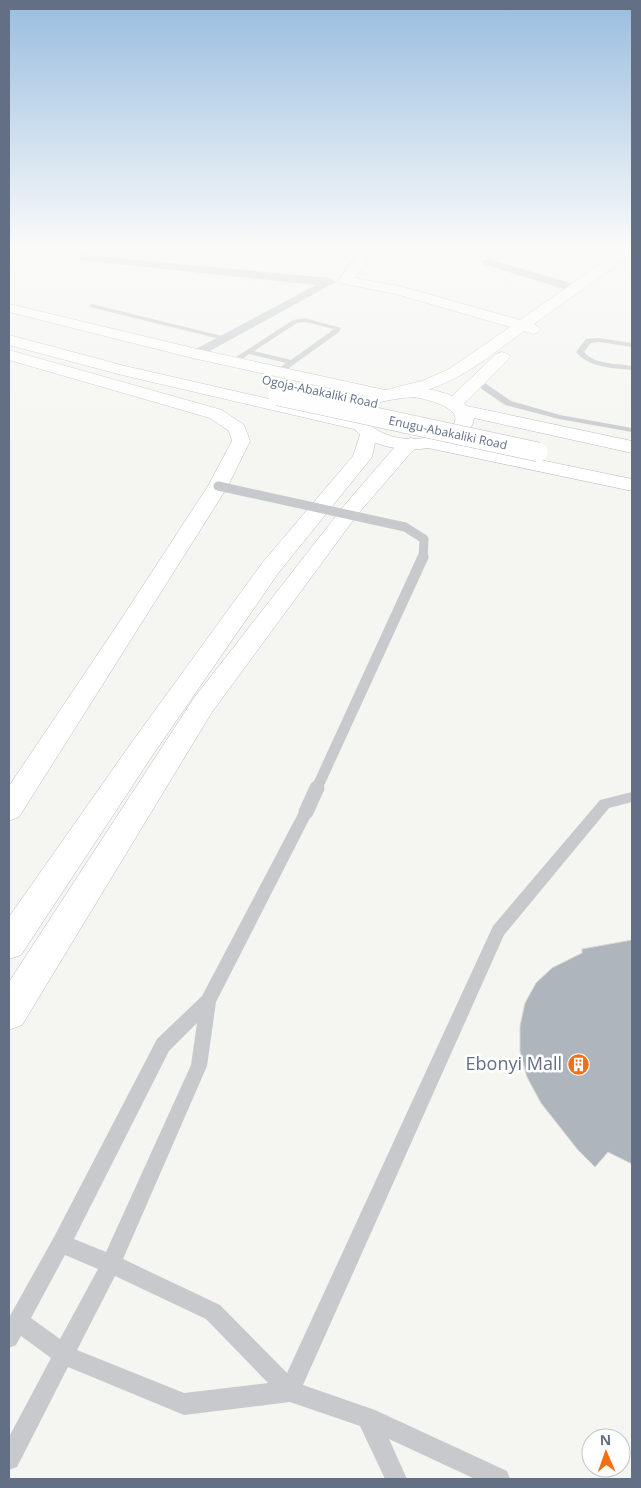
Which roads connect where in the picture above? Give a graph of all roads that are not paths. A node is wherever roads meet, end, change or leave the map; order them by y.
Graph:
1 (44, 316) edge
2 (135, 316) edge
3 (263, 316) edge
4 (490, 316) edge
5 (540, 316) edge
6 (544, 316) edge
7 (9, 317) edge
8 (527, 327) junction
9 (9, 328) edge
10 (224, 338) junction
11 (9, 340) edge
12 (632, 345) edge
13 (248, 352) junction
14 (198, 354) junction
15 (9, 355) edge
16 (234, 361) junction
17 (286, 367) junction
18 (632, 368) edge
19 (476, 381) junction
20 (284, 391) junction
21 (391, 394) junction
22 (457, 407) junction
23 (364, 429) junction
24 (632, 430) edge
25 (420, 443) junction
26 (541, 447) junction
27 (632, 447) edge
28 (632, 459) edge
29 (632, 474) edge
30 (218, 486) junction
31 (632, 486) edge
32 (282, 554) junction
33 (312, 560) junction
34 (632, 797) edge
35 (9, 809) edge
36 (9, 944) edge
37 (208, 1001) junction
38 (9, 1013) edge
39 (61, 1244) junction
40 (111, 1264) junction
41 (13, 1330) edge
42 (63, 1354) junction
43 (290, 1391) junction
44 (367, 1418) junction
45 (9, 1459) edge
46 (396, 1479) edge
47 (499, 1479) edge

1 - 14 main road
2 - 10 lane
3 - 10 street
4 - 8 main road
5 - 8 main road
6 - 8 main road
7 - 20 main road, Ogoja-Abakaliki Road
8 - 19 main road
8 - 21 main road
9 - 20 main road, Enugu-Abakaliki Road
10 - 14 street
11 - 23 main road
12 - 18 lane
13 - 16 lane
13 - 17 lane
13 - 17 lane
14 - 16 main road
15 - 30 main road
16 - 17 main road
17 - 21 main road
19 - 22 main road
19 - 24 lane
20 - 26 main road, Enugu-Abakaliki Road, bridge
21 - 22 main road
21 - 23 main road
22 - 25 main road
22 - 27 main road
23 - 25 main road
23 - 32 main road
25 - 31 main road
25 - 33 main road
26 - 28 main road
26 - 29 main road
30 - 35 main road
30 - 37 lane, bridge
32 - 33 main road
32 - 36 main road
33 - 38 main road
34 - 43 lane
37 - 39 lane
37 - 40 lane
39 - 40 lane
39 - 41 lane
40 - 42 lane
40 - 43 lane
41 - 42 lane
42 - 43 lane
42 - 45 lane
43 - 44 lane
44 - 46 lane
44 - 47 lane

